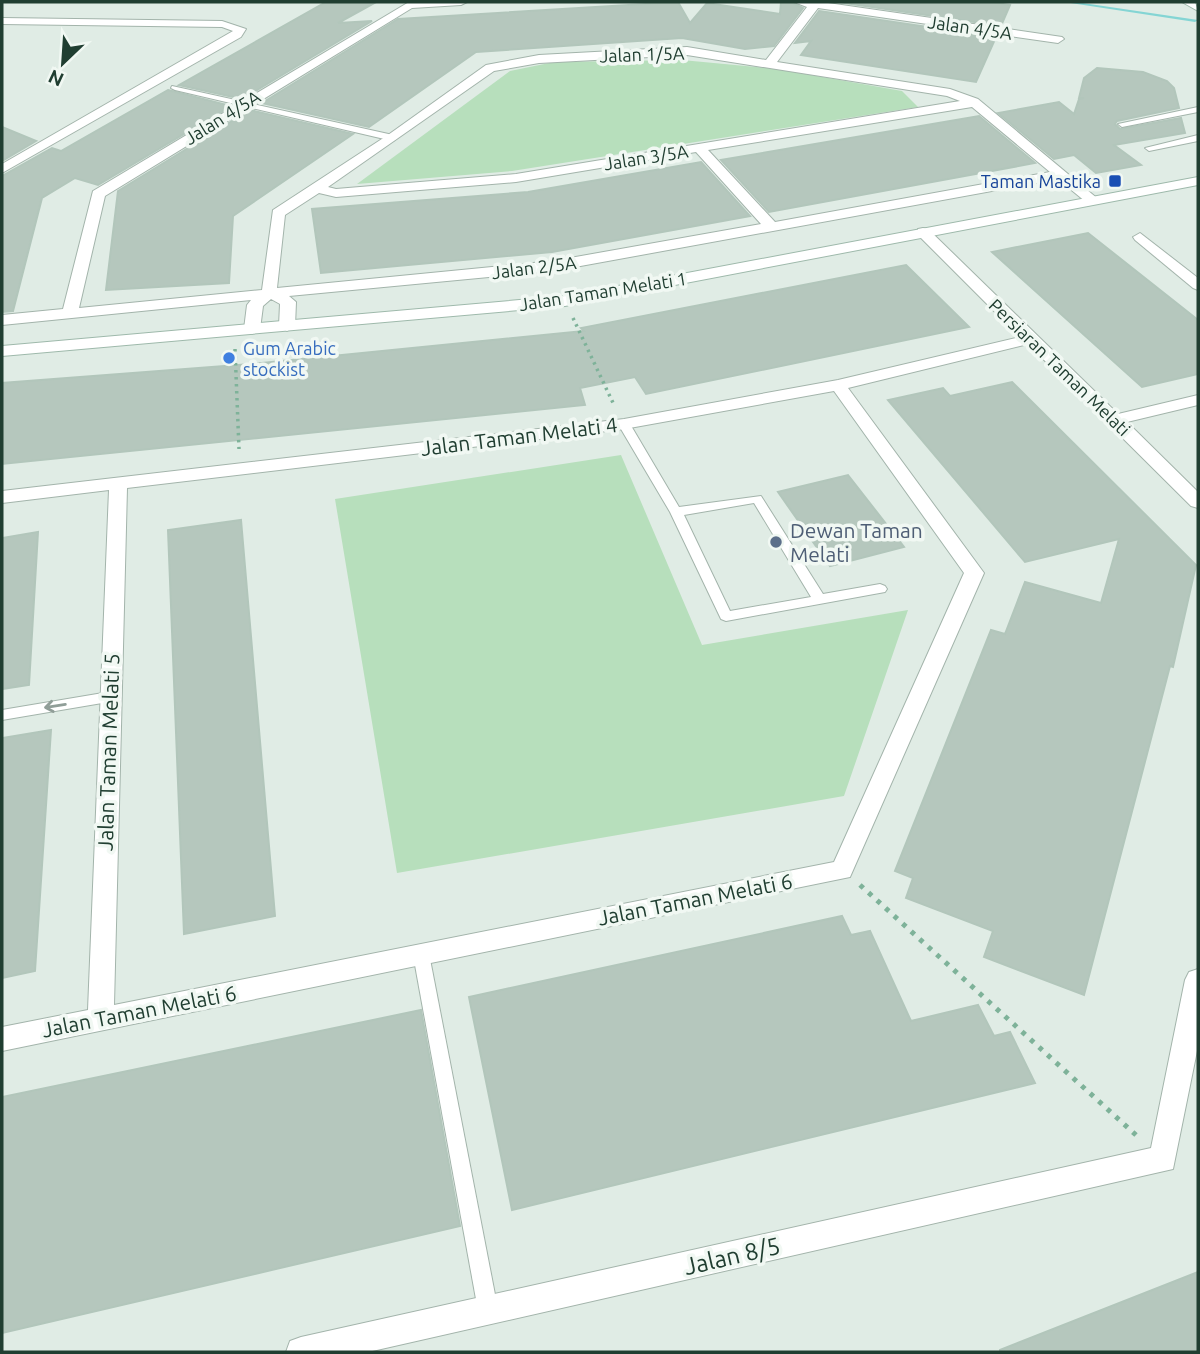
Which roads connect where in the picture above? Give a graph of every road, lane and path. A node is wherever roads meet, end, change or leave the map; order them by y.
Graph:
1 (461, 2) edge
2 (799, 2) edge
3 (1188, 2) edge
4 (815, 4) junction
5 (1198, 8) edge
6 (2, 21) edge
7 (1058, 39) dead end
8 (769, 64) junction
9 (175, 88) dead end
10 (974, 102) junction
11 (240, 105) junction
12 (1198, 109) edge
13 (1122, 124) dead end
14 (393, 138) junction
15 (1198, 138) edge
16 (699, 148) junction
17 (1149, 148) dead end
18 (4, 166) edge
19 (1060, 174) junction
20 (1198, 181) edge
21 (317, 188) junction
22 (1091, 199) junction
23 (772, 227) junction
24 (923, 232) junction
25 (1140, 237) dead end
26 (1198, 285) edge
27 (270, 292) junction
28 (565, 301) junction
29 (70, 314) junction
30 (2, 320) edge
31 (287, 326) junction
32 (252, 329) junction
33 (234, 331) junction
34 (1031, 339) junction
35 (2, 351) edge
36 (838, 385) junction
37 (1198, 400) edge
38 (1115, 420) junction
39 (624, 424) junction
40 (240, 470) junction
41 (118, 485) junction
42 (2, 497) edge
43 (1198, 502) edge
44 (676, 512) junction
45 (880, 589) dead end
46 (819, 599) junction
47 (109, 697) junction
48 (2, 715) edge
49 (842, 870) junction
50 (421, 954) junction
51 (1198, 980) edge
52 (101, 1019) junction
53 (2, 1039) edge
54 (1163, 1159) junction
55 (488, 1310) junction
56 (350, 1347) edge
57 (301, 1352) edge

1 - 11 street, Jalan 4/5A
2 - 4 street, Jalan 4/5A
3 - 5 street
4 - 7 street, Jalan 4/5A
4 - 8 street
6 - 18 street
8 - 10 street, Jalan 1/5A
8 - 14 street, Jalan 1/5A
9 - 11 lane
10 - 16 street, Jalan 3/5A
10 - 19 street, Jalan 1/5A
11 - 14 lane
11 - 29 street, Jalan 4/5A
12 - 13 lane
14 - 21 street, Jalan 1/5A
15 - 17 lane
16 - 21 street, Jalan 3/5A
16 - 23 street
19 - 22 street, Jalan 1/5A
19 - 23 street, Jalan 2/5A
20 - 22 street, Jalan Taman Melati 1
21 - 27 street, Jalan 1/5A
22 - 24 street, Jalan Taman Melati 1
23 - 27 street, Jalan 2/5A
24 - 28 street, Jalan Taman Melati 1
24 - 34 street, Persiaran Taman Melati
25 - 26 street
27 - 29 street, Jalan 2/5A
27 - 31 street
27 - 32 street, Jalan 1/5A
28 - 31 street, Jalan Taman Melati 1
28 - 39 path
29 - 30 street, Jalan 2/5A
31 - 32 street, Jalan Taman Melati 1
32 - 33 street, Jalan Taman Melati 1
33 - 35 street, Jalan Taman Melati 1
33 - 40 path
34 - 36 street, Jalan Taman Melati 4
34 - 38 street, Persiaran Taman Melati
36 - 39 street, Jalan Taman Melati 4
36 - 49 street
37 - 38 street
38 - 43 street, Persiaran Taman Melati
39 - 40 street, Jalan Taman Melati 4
39 - 44 lane
40 - 41 street, Jalan Taman Melati 4
41 - 42 street, Jalan Taman Melati 4
41 - 47 street, Jalan Taman Melati 5
44 - 46 lane
44 - 46 lane
45 - 46 lane
47 -> 48 lane
47 - 52 street, Jalan Taman Melati 5
49 - 50 street, Jalan Taman Melati 6
49 - 54 path
50 - 52 street, Jalan Taman Melati 6
50 - 55 lane
51 - 54 street
52 - 53 street, Jalan Taman Melati 6
54 - 55 street, Jalan 8/5
55 - 56 street, Jalan 8/5
56 - 57 street, Jalan 8/5

